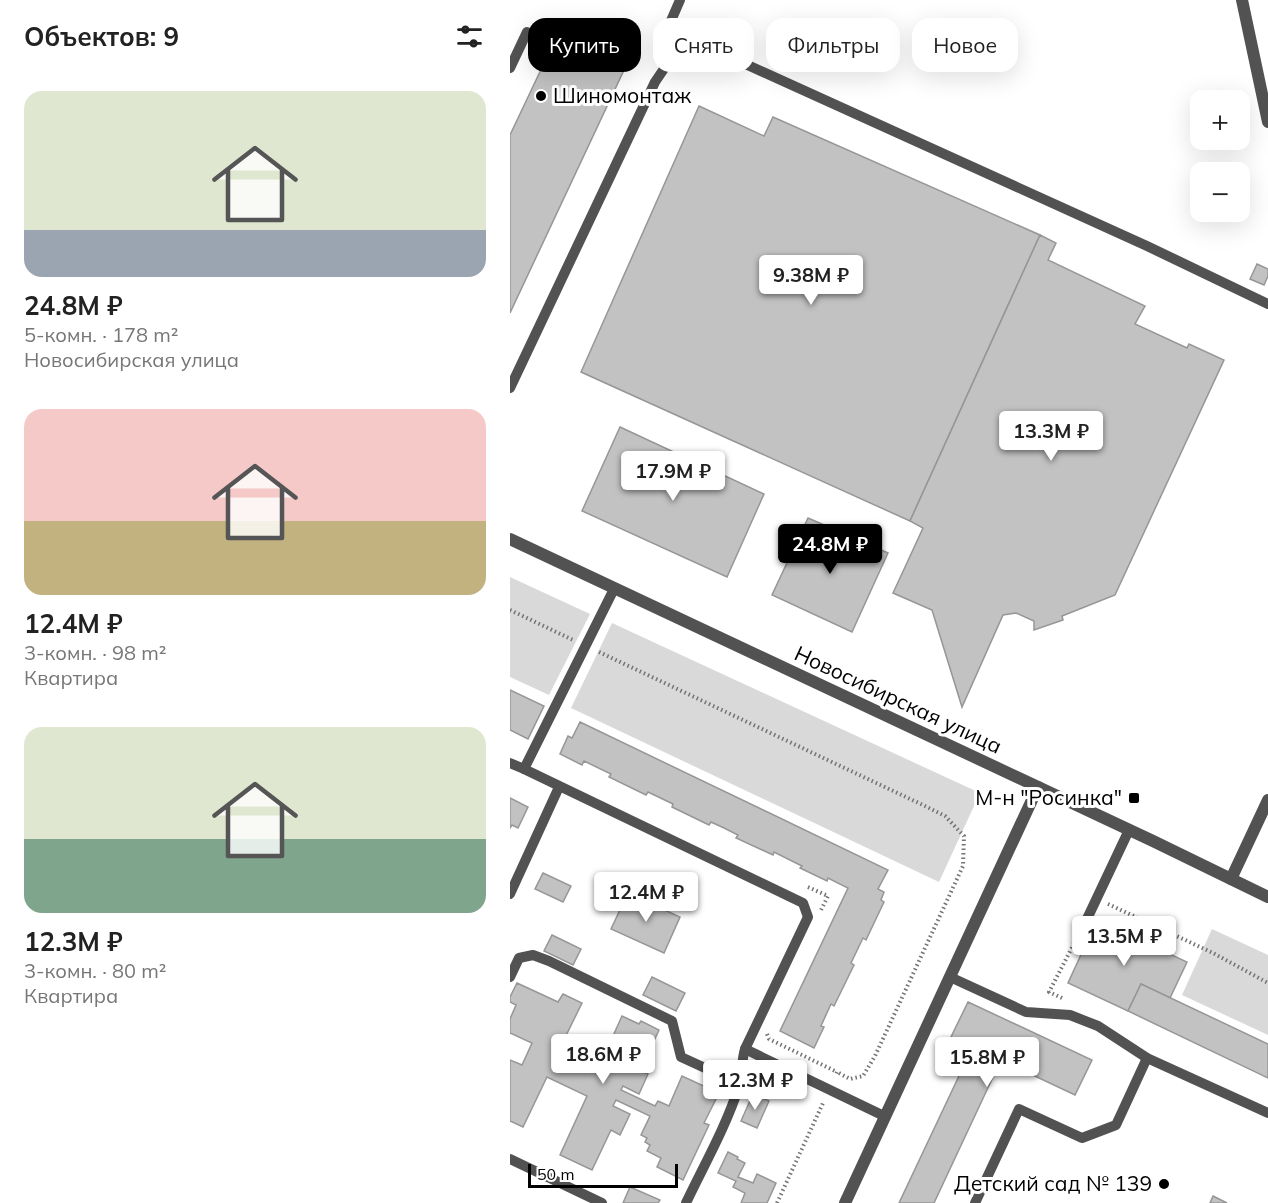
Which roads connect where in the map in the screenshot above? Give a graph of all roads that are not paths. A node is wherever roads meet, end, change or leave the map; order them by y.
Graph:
1 (680, 0) edge
2 (1242, 0) edge
3 (672, 18) edge
4 (527, 32) dead end
5 (510, 68) edge
6 (754, 68) edge
7 (662, 72) edge
8 (1268, 122) edge
9 (1268, 304) edge
10 (513, 372) edge
11 (510, 388) edge
12 (510, 539) edge
13 (615, 589) junction
14 (510, 763) edge
15 (524, 769) junction
16 (559, 787) junction
17 (1038, 787) junction
18 (1268, 800) edge
19 (1129, 830) junction
20 (1231, 879) junction
21 (510, 894) edge
22 (1268, 897) edge
23 (1083, 925) road end
24 (510, 977) edge
25 (950, 977) junction
26 (745, 1049) junction
27 (1147, 1058) junction
28 (740, 1084) junction
29 (1268, 1113) edge
30 (884, 1116) junction
31 (510, 1159) edge
32 (602, 1203) edge
33 (686, 1203) edge
34 (845, 1203) edge
35 (975, 1203) edge

1 - 3 lane
2 - 8 street
4 - 5 lane
6 - 9 lane
7 - 10 lane
10 - 11 lane
12 - 13 street, Новосибирская улица
13 - 15 lane
13 - 17 street, Новосибирская улица
14 - 15 lane
15 - 16 lane
16 - 21 lane
16 - 26 lane
17 - 19 street, Новосибирская улица
17 - 25 street
18 - 20 street
19 - 20 street, Новосибирская улица
19 - 23 lane
20 - 22 street, Новосибирская улица
24 - 28 lane
25 - 27 lane
25 - 30 street
26 - 28 lane
26 - 30 lane
27 - 29 lane
27 - 35 lane
28 - 33 lane
30 - 34 street
31 - 32 lane

